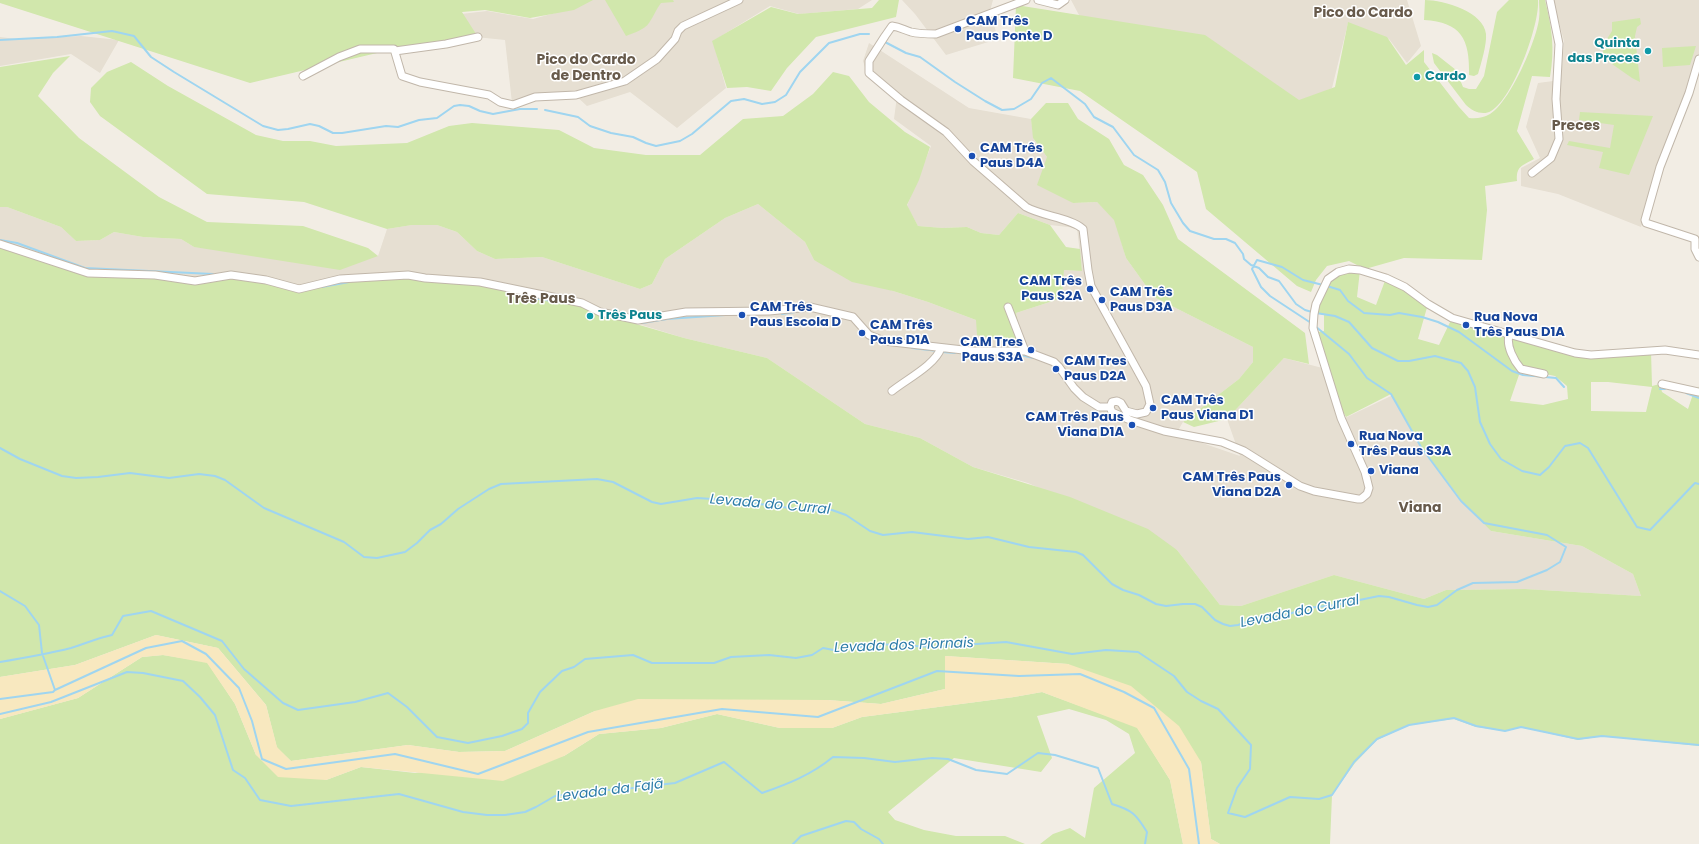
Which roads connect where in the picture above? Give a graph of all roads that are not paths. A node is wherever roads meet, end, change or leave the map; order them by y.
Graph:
1 (740, 0) edge
2 (1026, 0) edge
3 (1038, 0) edge
4 (1064, 0) edge
5 (1550, 0) edge
6 (478, 37) dead end
7 (395, 51) junction
8 (1699, 59) edge
9 (303, 76) dead end
10 (1532, 173) dead end
11 (0, 244) edge
12 (1699, 257) edge
13 (1008, 307) dead end
14 (1509, 335) junction
15 (941, 348) junction
16 (1025, 351) junction
17 (1699, 355) edge
18 (1544, 374) dead end
19 (1662, 384) dead end
20 (892, 392) dead end
21 (1699, 392) edge
22 (1110, 408) junction

1 - 7 street
2 - 22 street
3 - 4 street
5 - 10 street
6 - 7 street
7 - 9 street
8 - 12 street
11 - 15 street
13 - 16 street
14 - 17 street
14 - 18 street
14 - 22 street
15 - 16 street
15 - 20 street
16 - 22 street
19 - 21 street

